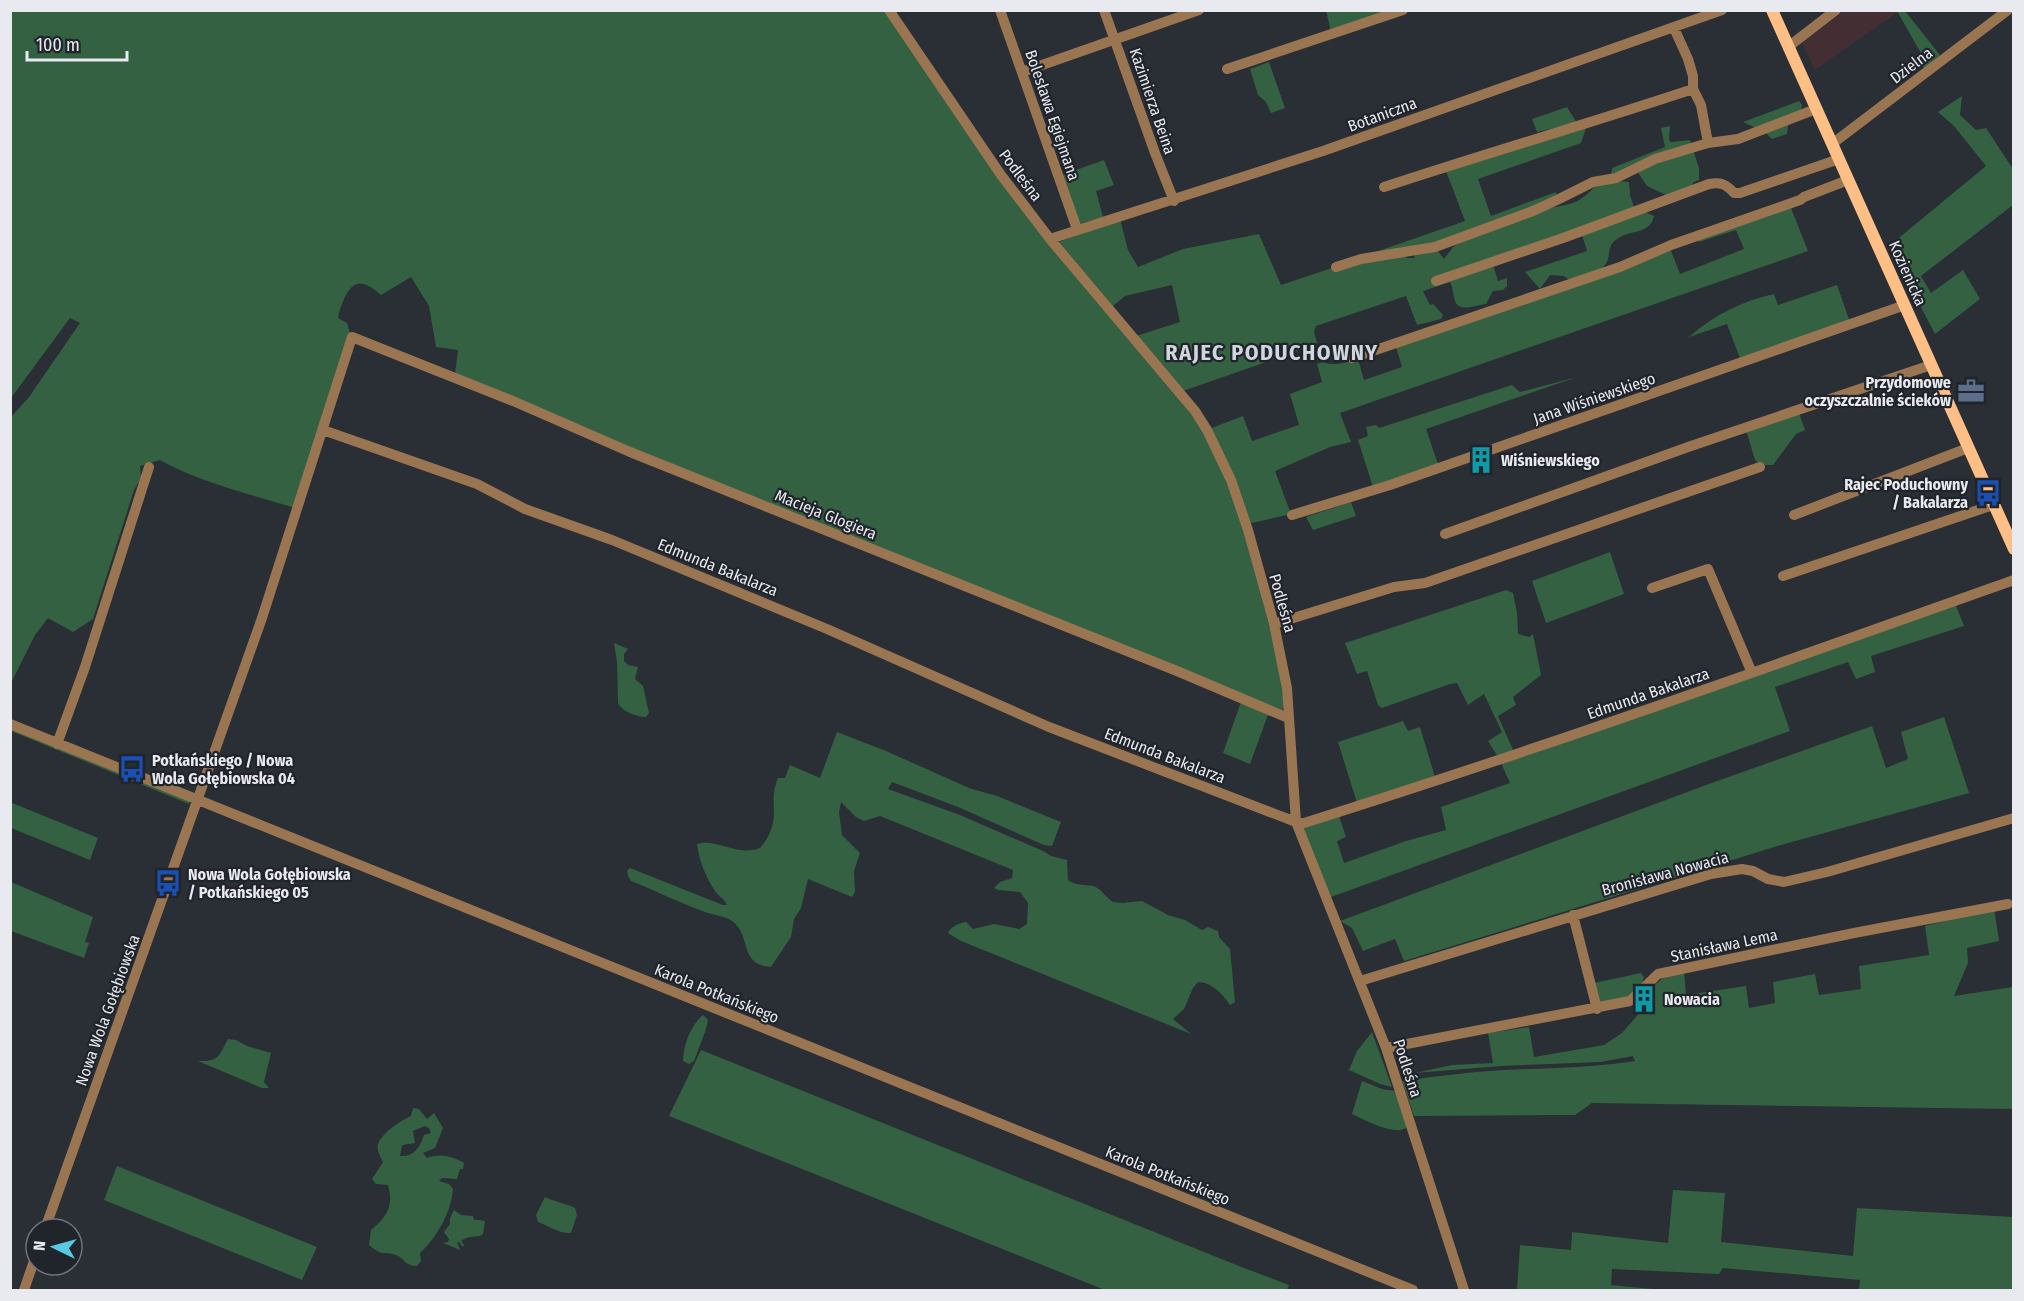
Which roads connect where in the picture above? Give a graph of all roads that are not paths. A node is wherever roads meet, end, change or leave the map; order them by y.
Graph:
1 (889, 10) edge
2 (1000, 10) edge
3 (1104, 10) edge
4 (1199, 10) edge
5 (1402, 10) edge
6 (1722, 10) edge
7 (1772, 10) edge
8 (1836, 10) edge
9 (2008, 10) edge
10 (1674, 28) junction
11 (1116, 39) junction
12 (1788, 47) junction
13 (1227, 69) dead end
14 (1022, 72) junction
15 (1693, 89) junction
16 (1816, 109) junction
17 (1708, 143) junction
18 (1832, 144) junction
19 (1839, 159) junction
20 (1848, 180) junction
21 (1384, 187) dead end
22 (1174, 201) junction
23 (1077, 229) junction
24 (1050, 239) junction
25 (1336, 267) dead end
26 (1436, 281) dead end
27 (1905, 305) junction
28 (352, 337) joint
29 (1352, 358) dead end
30 (1931, 365) junction
31 (323, 430) junction
32 (1968, 448) junction
33 (149, 467) dead end
34 (1760, 467) dead end
35 (1994, 505) junction
36 (1292, 515) dead end
37 (1794, 515) dead end
38 (1444, 534) dead end
39 (2013, 549) edge
40 (1784, 576) dead end
41 (2013, 580) edge
42 (1652, 588) dead end
43 (1274, 624) junction
44 (1752, 673) junction
45 (1288, 718) junction
46 (10, 724) edge
47 (57, 744) junction
48 (197, 800) junction
49 (2013, 818) edge
50 (1296, 822) junction
51 (2008, 904) dead end
52 (1573, 915) junction
53 (1360, 981) junction
54 (1597, 1009) junction
55 (1386, 1048) junction
56 (49, 1217) edge
57 (1413, 1290) edge
58 (1464, 1290) edge

1 - 24 street, Podleśna
2 - 14 street, Bolesława Egiejmana
3 - 11 street, Kazimierza Beina
4 - 11 street
5 - 13 street
6 - 10 street, Botaniczna
7 - 12 main road, Kozienicka
8 - 12 street
9 - 18 street, Dzielna
10 - 15 street
10 - 22 street, Botaniczna
11 - 14 street
11 - 22 street, Kazimierza Beina
12 - 16 main road, Kozienicka
14 - 23 street, Bolesława Egiejmana
15 - 17 street
15 - 21 street
16 - 17 street
16 - 18 main road, Kozienicka
17 - 25 street
18 - 19 main road, Kozienicka
19 - 20 main road, Kozienicka
19 - 26 street
20 - 27 main road, Kozienicka
20 - 29 street
22 - 23 street, Botaniczna
23 - 24 street, Botaniczna
24 - 43 street, Podleśna
27 - 30 main road, Kozienicka
27 - 36 street, Jana Wiśniewskiego
28 - 31 street, Nowa Wola Gołębiowska
28 - 45 street, Macieja Glogiera
30 - 32 main road, Kozienicka
30 - 38 street
31 - 48 street, Nowa Wola Gołębiowska
31 - 50 street, Edmunda Bakalarza
32 - 35 main road, Kozienicka
32 - 37 street
33 - 47 street
34 - 43 street
35 - 39 main road, Kozienicka
35 - 40 street
41 - 44 street, Edmunda Bakalarza
42 - 44 street
43 - 45 street, Podleśna
44 - 50 street, Edmunda Bakalarza
45 - 50 street, Podleśna
46 - 47 street, Karola Potkańskiego
47 - 48 street, Karola Potkańskiego
48 - 56 street, Nowa Wola Gołębiowska
48 - 57 street, Karola Potkańskiego
49 - 52 street, Bronisława Nowacia
50 - 53 street, Podleśna
51 - 54 street, Stanisława Lema
52 - 53 street, Bronisława Nowacia
52 - 54 street
53 - 55 street, Podleśna
54 - 55 street, Stanisława Lema
55 - 58 street, Podleśna

